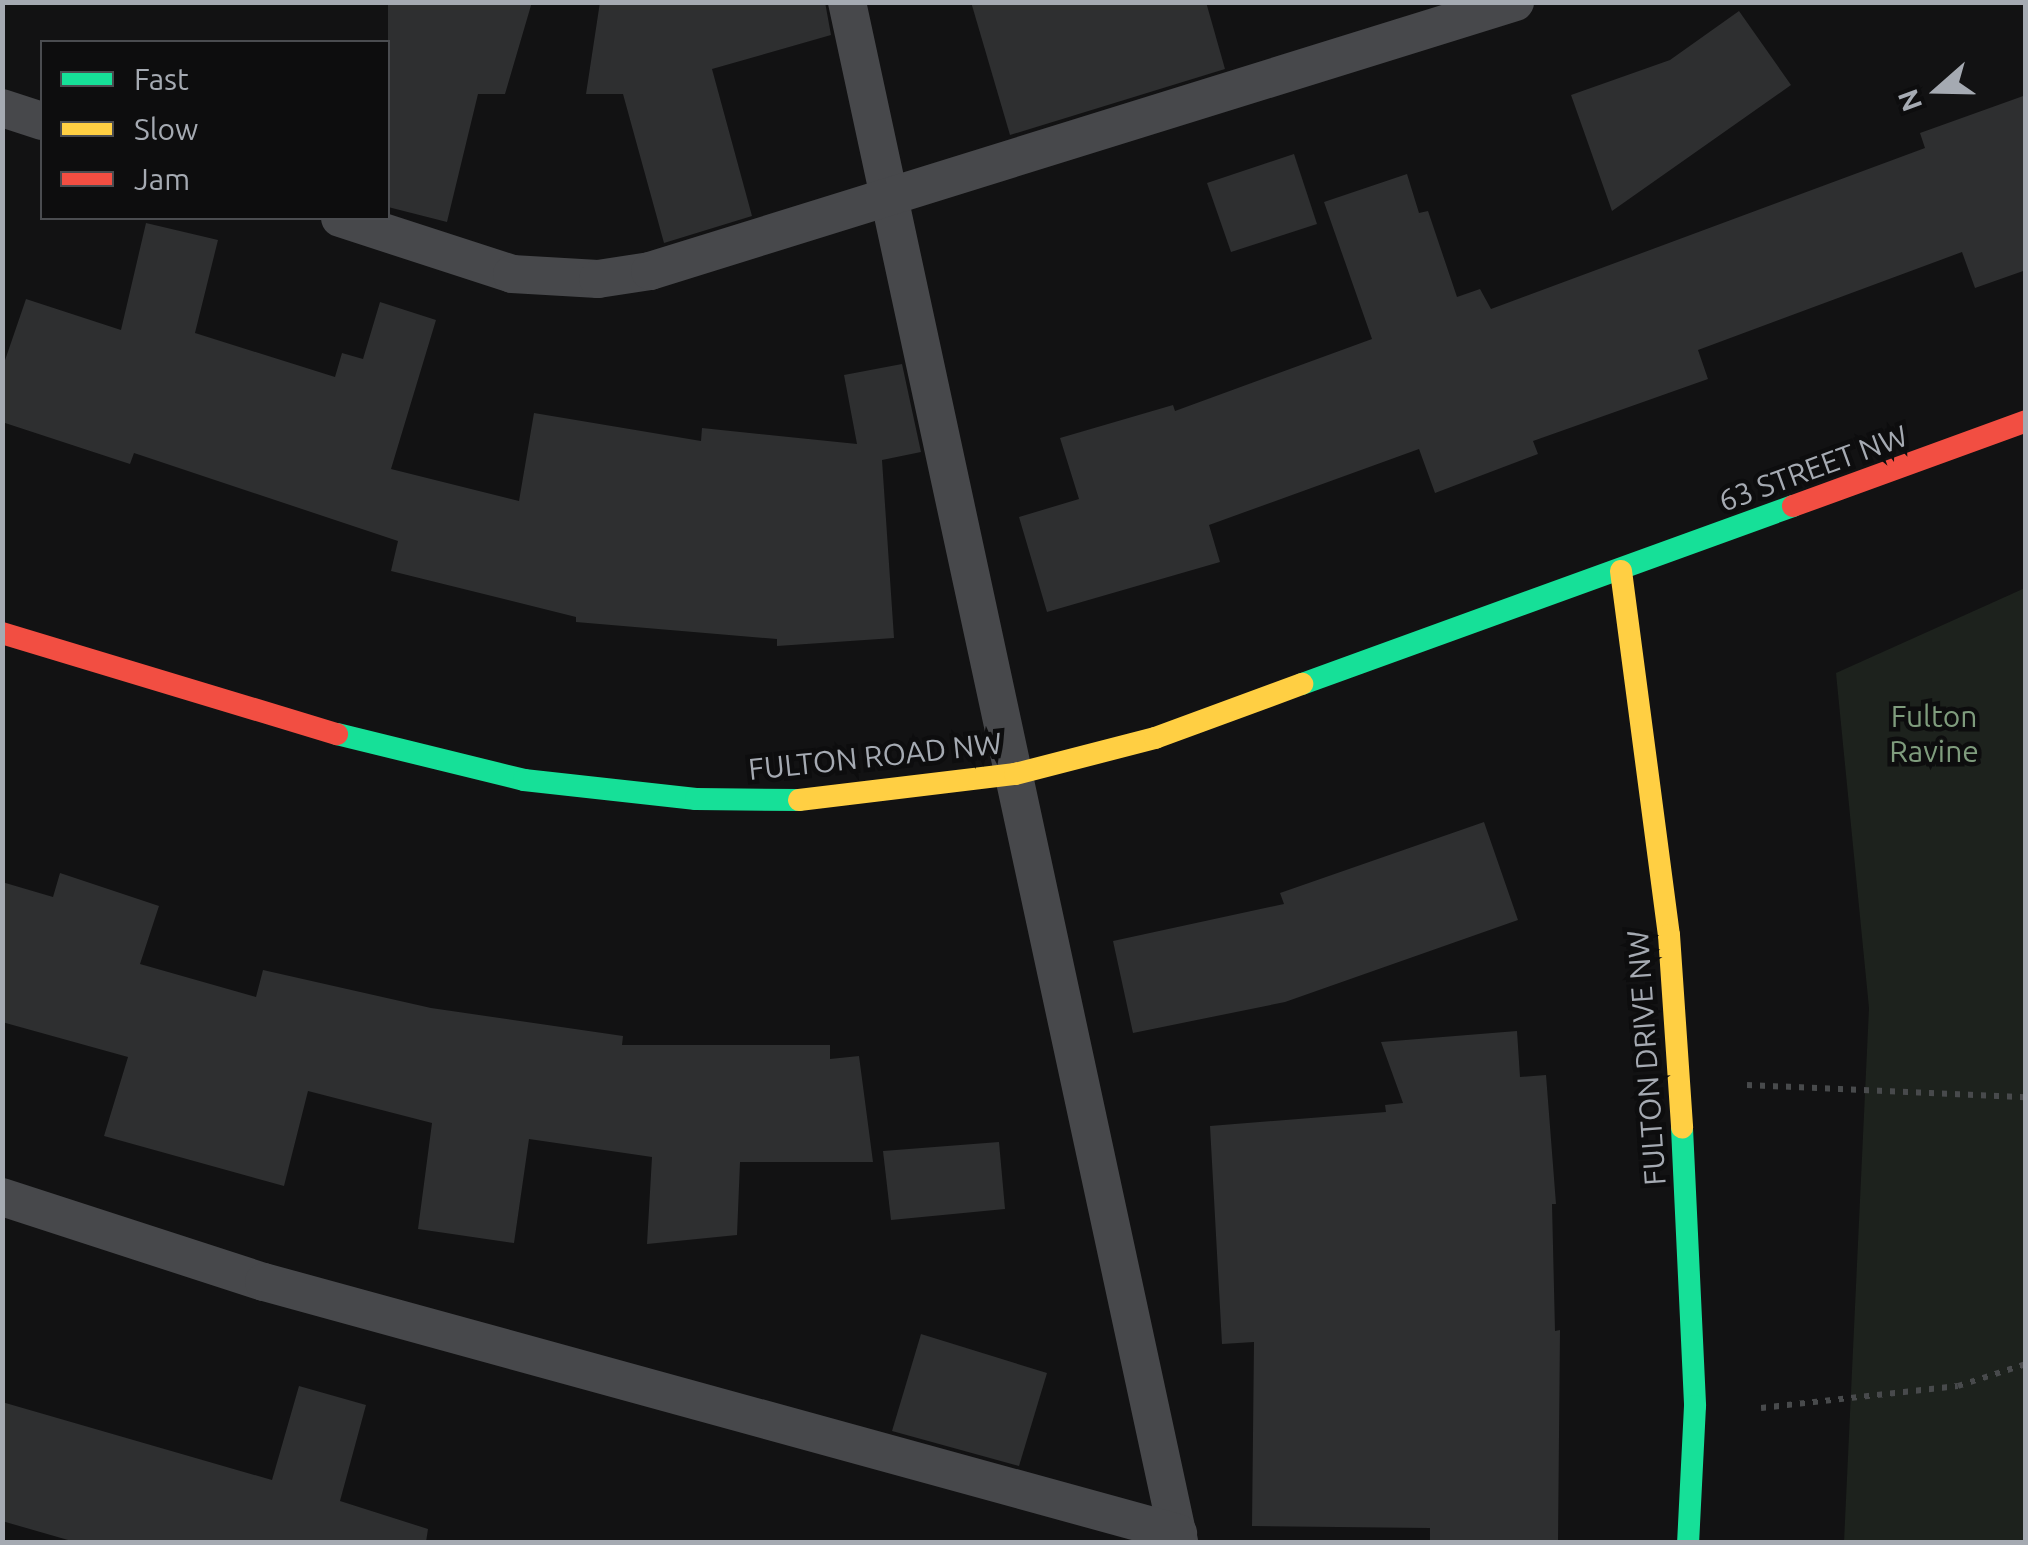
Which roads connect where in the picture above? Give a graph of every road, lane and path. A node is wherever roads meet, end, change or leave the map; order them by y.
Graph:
1 (847, 2) edge
2 (1515, 2) edge
3 (2, 108) edge
4 (40, 120) edge
5 (888, 201) junction
6 (346, 220) edge
7 (2026, 421) edge
8 (1621, 571) junction
9 (2, 632) edge
10 (1014, 774) junction
11 (1680, 1084) junction
12 (2026, 1097) edge
13 (2, 1196) edge
14 (2026, 1364) edge
15 (1695, 1406) junction
16 (1178, 1538) edge
17 (1688, 1542) edge

1 - 5 lane
2 - 5 lane
3 - 4 lane
5 - 6 lane
5 - 10 lane
7 - 8 street, 63 STREET NW
8 - 10 street, FULTON ROAD NW
8 - 11 street, FULTON DRIVE NW
9 - 10 street, FULTON ROAD NW
10 - 16 lane
11 - 12 path
11 - 15 street, FULTON DRIVE NW
13 - 16 lane
14 - 15 path
15 - 17 street, FULTON DRIVE NW

